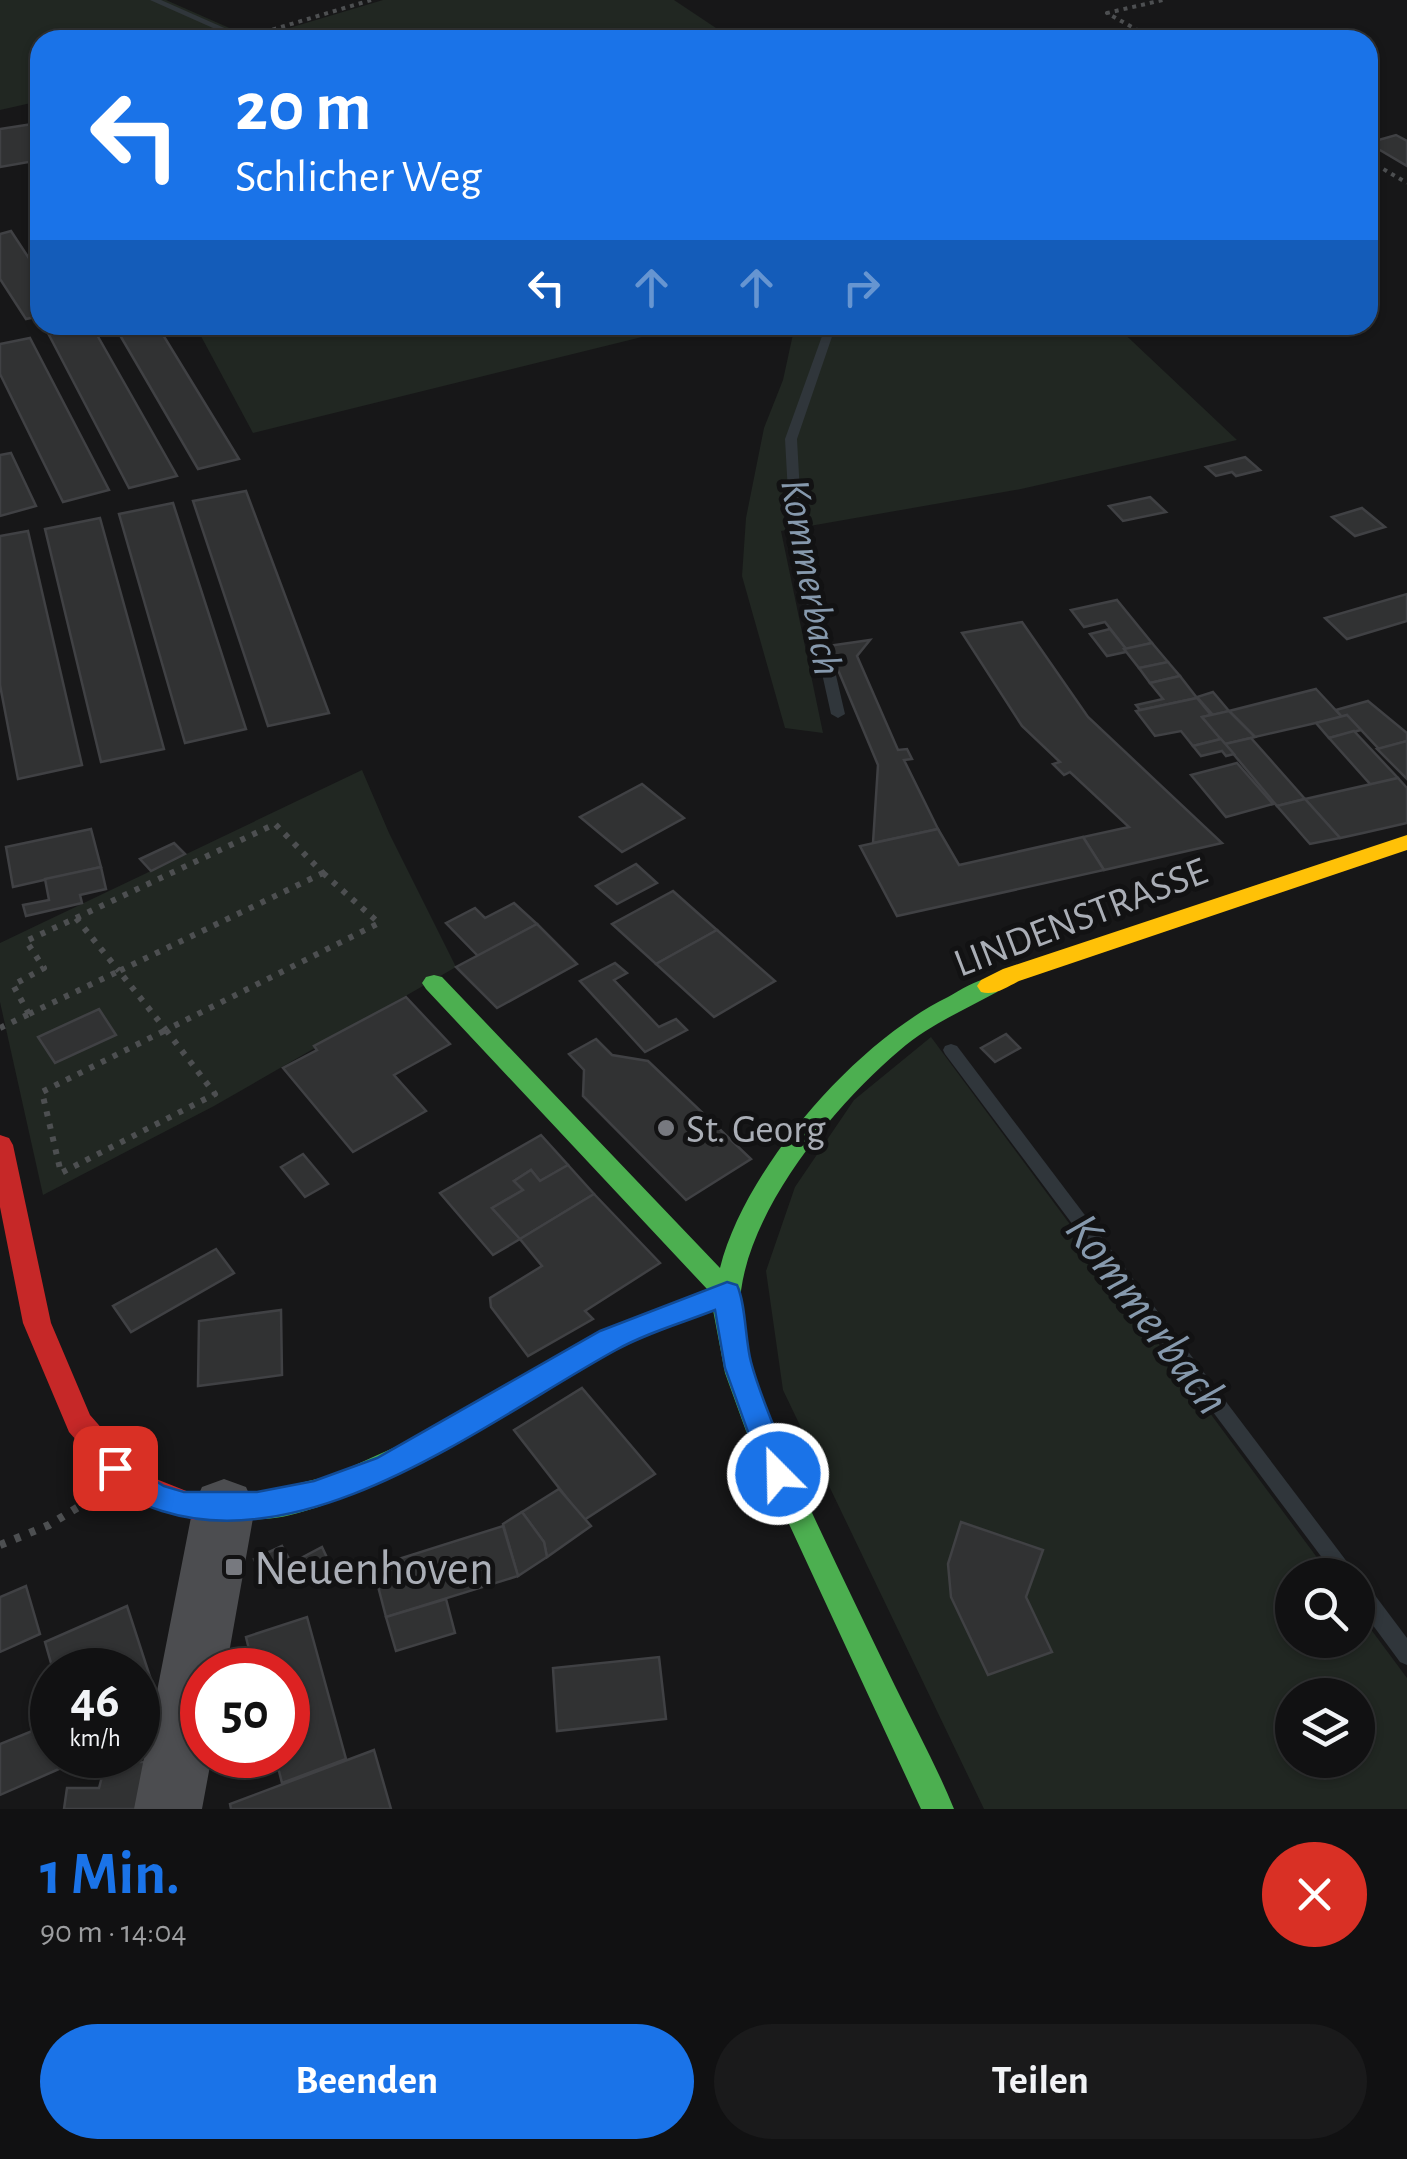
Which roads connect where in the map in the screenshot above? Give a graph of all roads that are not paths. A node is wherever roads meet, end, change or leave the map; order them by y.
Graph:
1 (1407, 842) edge
2 (434, 983) dead end
3 (0, 1146) edge
4 (727, 1293) junction
5 (224, 1507) junction
6 (168, 1809) edge
7 (938, 1809) edge

1 - 4 main road, LINDENSTRASSE
2 - 4 main road
3 - 5 main road
4 - 5 main road
4 - 7 main road, LINDENSTRASSE
5 - 6 street

